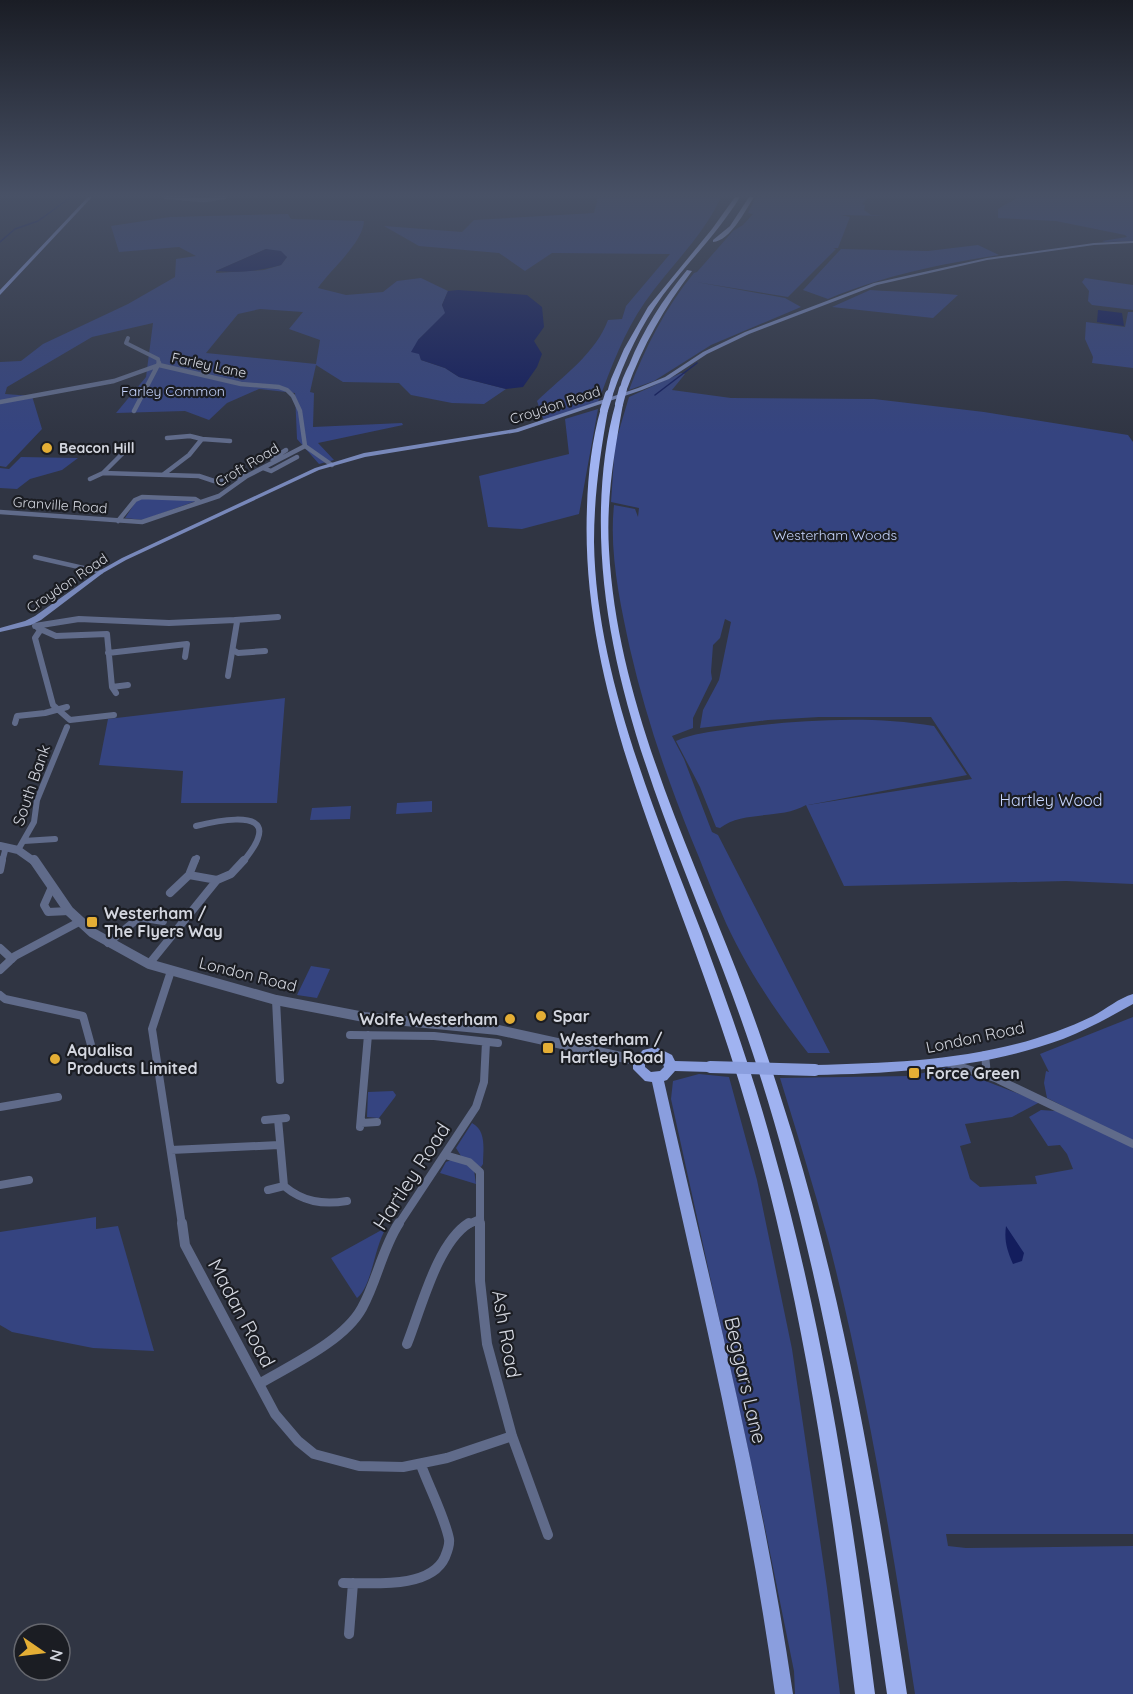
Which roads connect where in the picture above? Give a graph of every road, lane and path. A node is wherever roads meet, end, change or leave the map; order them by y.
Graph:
1 (16, 276) edge
2 (677, 276) edge
3 (686, 276) edge
4 (906, 276) edge
5 (0, 293) edge
6 (128, 338) dead end
7 (159, 365) junction
8 (614, 399) junction
9 (0, 402) edge
10 (134, 411) dead end
11 (167, 438) dead end
12 (202, 439) junction
13 (230, 441) dead end
14 (305, 446) junction
15 (286, 450) dead end
16 (125, 451) dead end
17 (297, 457) dead end
18 (274, 460) junction
19 (332, 465) junction
20 (263, 468) junction
21 (104, 473) junction
22 (164, 474) junction
23 (239, 475) dead end
24 (247, 476) junction
25 (90, 479) dead end
26 (200, 501) junction
27 (0, 512) edge
28 (118, 521) junction
29 (34, 557) dead end
30 (101, 572) junction
31 (278, 617) dead end
32 (235, 621) junction
33 (35, 626) junction
34 (0, 630) edge
35 (233, 650) junction
36 (265, 651) dead end
37 (108, 652) junction
38 (185, 657) dead end
39 (228, 676) dead end
40 (129, 684) dead end
41 (67, 707) dead end
42 (56, 708) junction
43 (114, 715) dead end
44 (15, 723) dead end
45 (67, 727) dead end
46 (196, 826) dead end
47 (55, 839) dead end
48 (24, 842) junction
49 (3, 846) edge
50 (18, 850) junction
51 (197, 858) dead end
52 (0, 870) edge
53 (189, 875) junction
54 (217, 880) junction
55 (52, 887) junction
56 (170, 893) dead end
57 (69, 911) junction
58 (127, 915) dead end
59 (140, 917) junction
60 (163, 921) dead end
61 (79, 922) junction
62 (108, 943) junction
63 (0, 948) edge
64 (12, 959) junction
65 (149, 964) junction
66 (0, 970) edge
67 (171, 971) junction
68 (0, 995) edge
69 (1133, 998) edge
70 (276, 1000) junction
71 (435, 1023) junction
72 (350, 1035) dead end
73 (368, 1035) junction
74 (434, 1036) junction
75 (486, 1042) junction
76 (498, 1043) dead end
77 (91, 1045) dead end
78 (985, 1055) junction
79 (639, 1061) junction
80 (948, 1063) junction
81 (670, 1066) junction
82 (987, 1075) junction
83 (657, 1078) junction
84 (280, 1080) dead end
85 (58, 1097) dead end
86 (0, 1107) edge
87 (265, 1120) dead end
88 (377, 1122) dead end
89 (1133, 1144) edge
90 (279, 1145) junction
91 (171, 1150) junction
92 (445, 1155) junction
93 (28, 1180) dead end
94 (0, 1185) edge
95 (284, 1186) junction
96 (268, 1190) dead end
97 (347, 1201) dead end
98 (480, 1219) junction
99 (407, 1344) dead end
100 (259, 1384) junction
101 (512, 1436) junction
102 (421, 1464) junction
103 (548, 1535) dead end
104 (349, 1634) dead end
105 (784, 1694) edge
106 (865, 1694) edge
107 (897, 1694) edge

1 - 5 main road
2 - 8 highway
3 - 8 highway, bridge
4 - 19 main road, Croydon Road
6 - 7 street
7 - 9 street, Farley Lane
7 - 10 street
7 - 14 street, Farley Lane
8 - 106 highway, bridge
8 - 107 highway
11 - 12 street
12 - 13 street
12 - 22 street
14 - 18 street, Croft Road
14 - 19 street
15 - 18 street
16 - 21 street
17 - 20 street
18 - 20 street, Croft Road
18 - 23 street
19 - 30 main road, Croydon Road
20 - 24 street, Croft Road
21 - 22 street
21 - 25 street
22 - 24 street
24 - 26 street, Croft Road
26 - 28 street, Granville Road
26 - 28 street, Granville Road
27 - 28 street, Granville Road
29 - 30 street
30 - 33 main road, Croydon Road
31 - 32 street
32 - 33 street
32 - 35 street
33 - 34 main road, Croydon Road
33 - 37 street
33 - 42 street
35 - 36 street
35 - 39 street
37 - 38 street
37 - 40 street
41 - 42 street
42 - 43 street
42 - 44 street
45 - 48 street, South Bank
46 - 54 street
47 - 48 street
48 - 50 street, South Bank
49 - 50 street, London Road
49 - 52 street
50 - 55 street, London Road
51 - 53 street
53 - 54 street
53 - 56 street
54 - 65 street
55 - 57 street, London Road
55 - 57 street
57 - 61 street, London Road
58 - 59 street
59 - 60 street
59 - 62 street
61 - 62 street, London Road
61 - 64 street
62 - 65 street, London Road
63 - 64 street
64 - 66 street
65 - 67 street, London Road
67 - 70 street, London Road
67 - 91 street, Madan Road
68 - 77 street
69 - 78 main road, London Road
70 - 71 street, London Road
70 - 84 street
71 - 74 street
71 - 79 street, London Road
72 - 73 street
73 - 74 street
73 - 88 street
74 - 75 street
75 - 76 street
75 - 92 street, Hartley Road
78 - 80 main road, London Road
78 - 82 street
79 - 81 main road
79 - 83 main road
80 - 81 main road, London Road, bridge
80 - 82 street
81 - 83 main road
82 - 89 street
83 - 105 main road, Beggars Lane
85 - 86 street
87 - 90 street
90 - 91 street
90 - 95 street
91 - 100 street, Madan Road
92 - 98 street, Ash Road
92 - 100 street, Hartley Road
93 - 94 street
95 - 96 street
95 - 97 street
98 - 99 street
98 - 101 street, Ash Road
100 - 102 street, Madan Road
101 - 102 street, Madan Road
101 - 103 street, Ash Road
102 - 104 street

